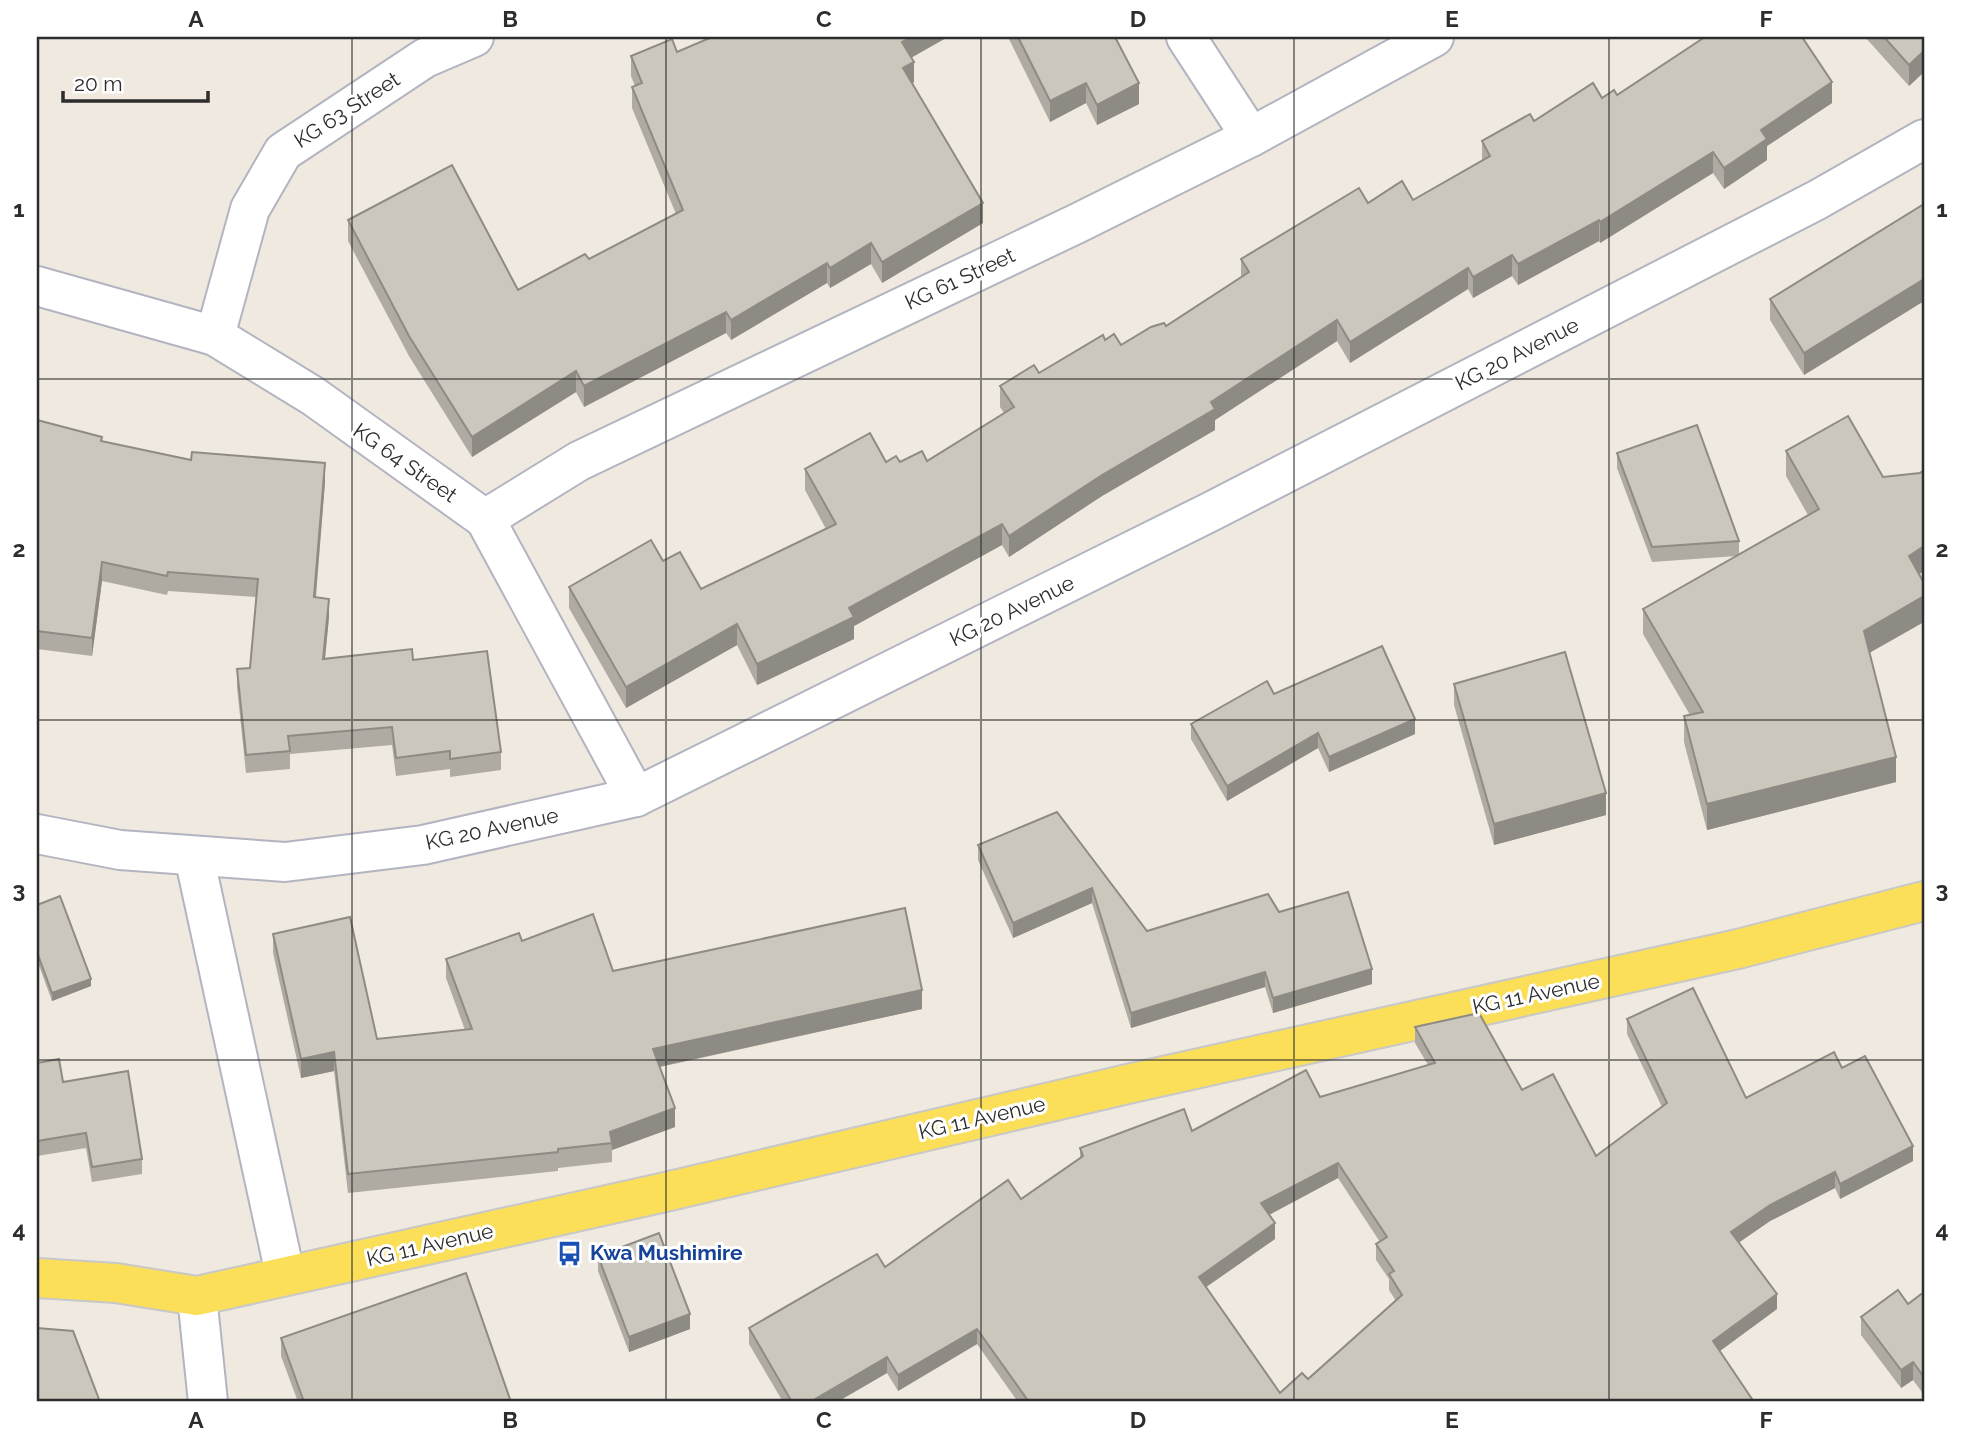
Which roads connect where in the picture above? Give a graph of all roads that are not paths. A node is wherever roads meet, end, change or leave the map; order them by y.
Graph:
1 (474, 37) edge
2 (1186, 37) edge
3 (1434, 37) edge
4 (424, 47) edge
5 (1251, 137) junction
6 (1924, 139) edge
7 (37, 286) edge
8 (215, 336) junction
9 (485, 519) junction
10 (636, 797) junction
11 (37, 834) edge
12 (194, 856) junction
13 (1924, 901) edge
14 (285, 1274) junction
15 (37, 1278) edge
16 (197, 1296) junction
17 (208, 1402) edge

1 - 4 street, KG 63 Street
2 - 5 street
3 - 5 street, KG 61 Street
4 - 8 street, KG 63 Street
5 - 9 street, KG 61 Street
6 - 10 street, KG 20 Avenue
7 - 8 street, KG 64 Street
8 - 9 street, KG 64 Street
9 - 10 street, KG 64 Street
10 - 12 street, KG 20 Avenue
11 - 12 street, KG 20 Avenue
12 - 14 street
13 - 14 main road, KG 11 Avenue
14 - 16 main road, KG 11 Avenue
15 - 16 main road, KG 11 Avenue
16 - 17 street

